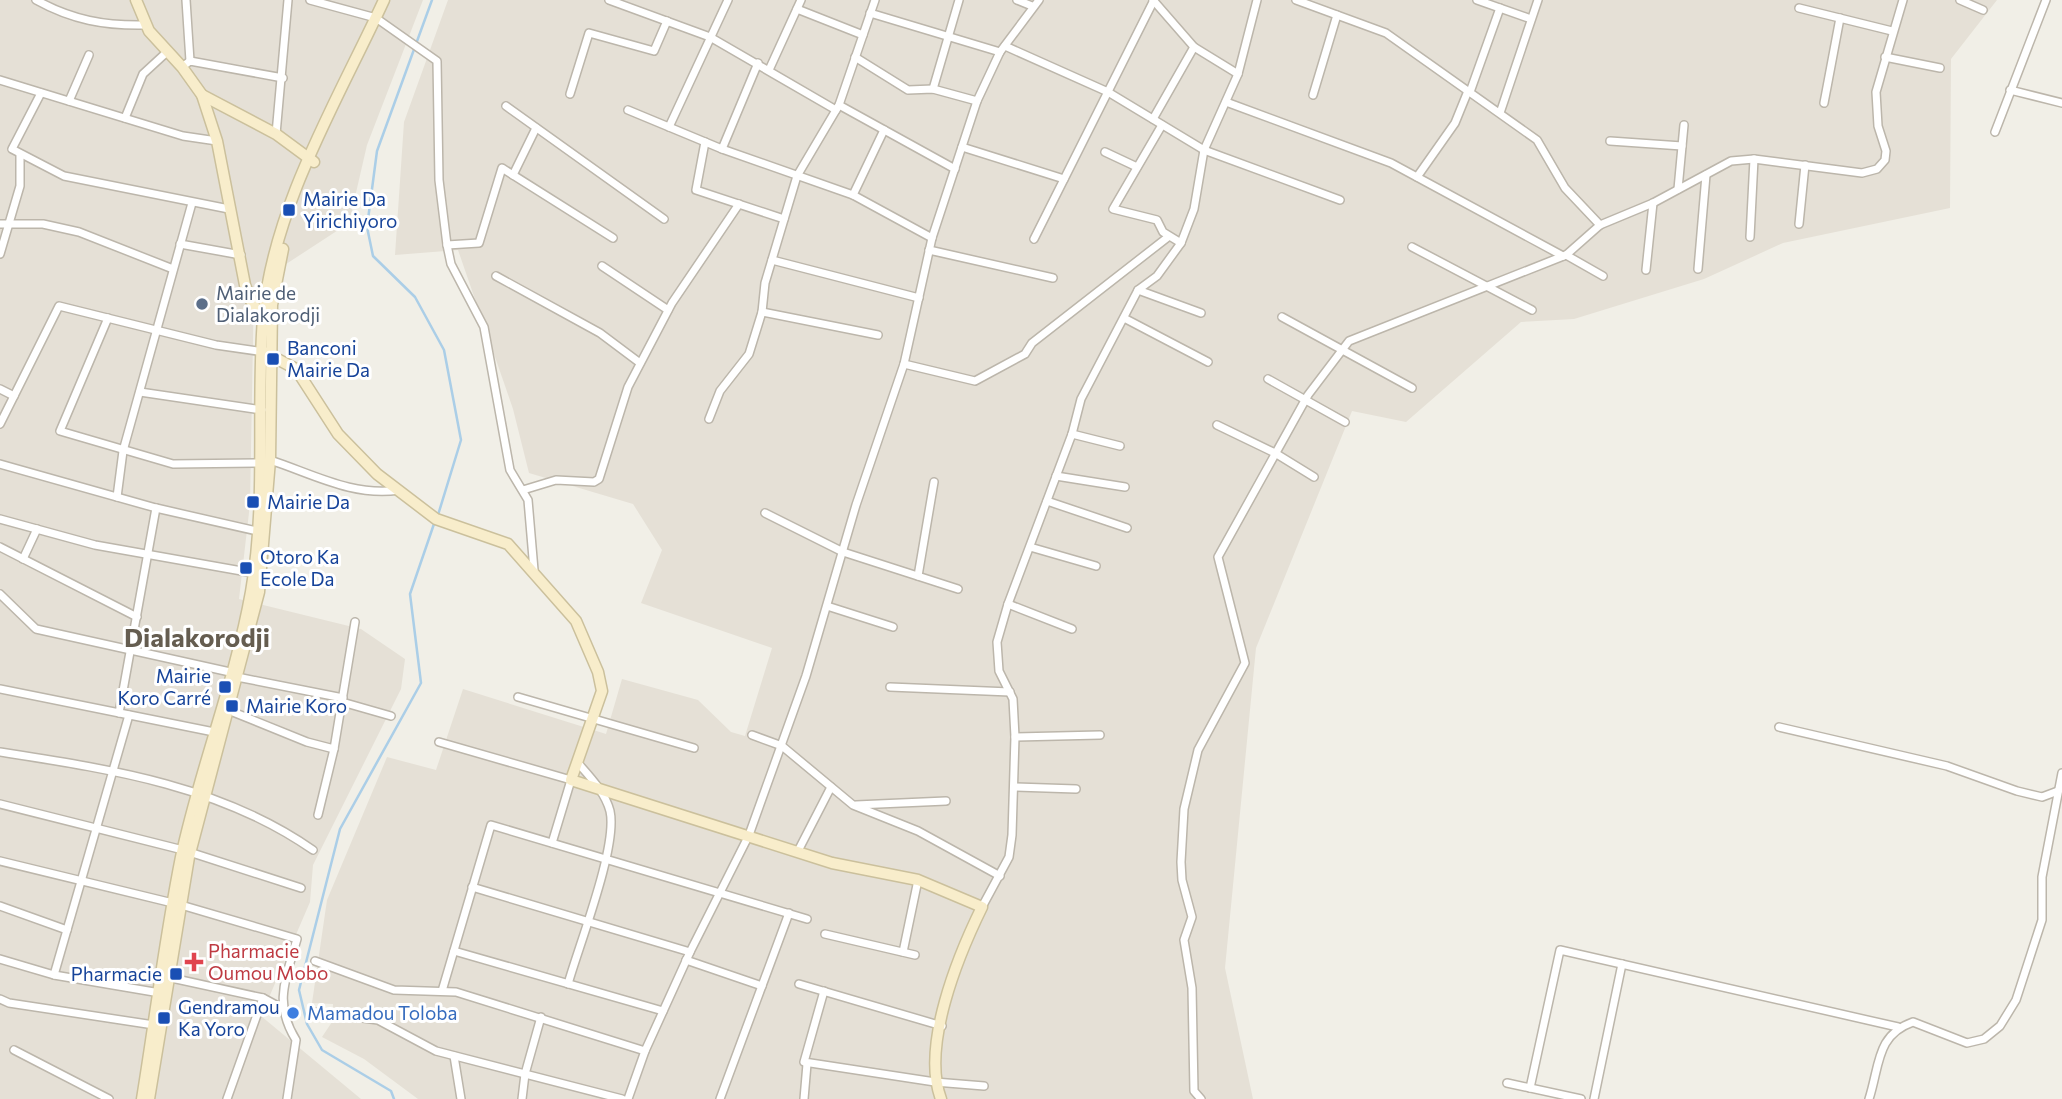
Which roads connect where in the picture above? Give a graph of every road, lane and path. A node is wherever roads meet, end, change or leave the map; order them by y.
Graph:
1 (36, 0) edge
2 (136, 0) edge
3 (186, 0) edge
4 (288, 0) edge
5 (310, 0) edge
6 (386, 0) edge
7 (609, 0) edge
8 (641, 0) edge
9 (728, 0) edge
10 (801, 0) edge
11 (875, 0) edge
12 (959, 0) edge
13 (1017, 0) edge
14 (1039, 0) edge
15 (1154, 0) edge
16 (1256, 0) edge
17 (1296, 0) edge
18 (1477, 0) edge
19 (1538, 0) edge
20 (1903, 0) edge
21 (1959, 0) edge
22 (2046, 0) edge
23 (1032, 6) junction
24 (1500, 8) junction
25 (1799, 8) dead end
26 (797, 9) junction
27 (638, 10) junction
28 (1983, 10) dead end
29 (870, 13) junction
30 (1337, 15) junction
31 (1840, 18) junction
32 (377, 19) junction
33 (1531, 19) junction
34 (667, 21) junction
35 (146, 24) junction
36 (1892, 32) junction
37 (863, 35) junction
38 (710, 37) junction
39 (948, 37) junction
40 (1194, 47) junction
41 (1002, 49) junction
42 (167, 51) junction
43 (89, 55) dead end
44 (855, 57) junction
45 (1885, 57) junction
46 (758, 63) junction
47 (186, 64) junction
48 (1940, 68) dead end
49 (769, 69) junction
50 (1238, 74) junction
51 (282, 78) junction
52 (0, 80) edge
53 (933, 89) junction
54 (2010, 90) junction
55 (1108, 92) junction
56 (1469, 92) junction
57 (41, 93) junction
58 (570, 94) dead end
59 (1313, 94) dead end
60 (202, 95) junction
61 (977, 100) junction
62 (69, 101) junction
63 (1226, 102) junction
64 (1824, 103) dead end
65 (2062, 103) edge
66 (506, 107) dead end
67 (837, 107) junction
68 (628, 110) dead end
69 (1500, 113) junction
70 (125, 118) junction
71 (1153, 119) junction
72 (1162, 125) junction
73 (1684, 125) dead end
74 (669, 127) junction
75 (536, 128) junction
76 (884, 130) junction
77 (1995, 132) dead end
78 (276, 134) junction
79 (217, 141) junction
80 (1610, 141) dead end
81 (705, 142) junction
82 (1682, 146) junction
83 (962, 147) junction
84 (722, 149) junction
85 (1204, 150) junction
86 (1105, 152) dead end
87 (20, 154) junction
88 (1754, 159) junction
89 (312, 160) junction
90 (1805, 165) junction
91 (1138, 167) junction
92 (955, 169) junction
93 (513, 175) junction
94 (1706, 175) junction
95 (797, 176) junction
96 (1417, 177) junction
97 (1064, 179) junction
98 (1678, 189) junction
99 (853, 195) junction
100 (1340, 200) dead end
101 (192, 203) junction
102 (1653, 203) junction
103 (739, 204) junction
104 (229, 209) junction
105 (664, 219) dead end
106 (784, 219) junction
107 (4, 224) edge
108 (1799, 224) dead end
109 (1600, 225) junction
110 (1168, 237) junction
111 (1750, 237) dead end
112 (613, 238) dead end
113 (932, 238) junction
114 (1034, 239) dead end
115 (1181, 243) junction
116 (180, 244) junction
117 (447, 244) junction
118 (1412, 247) dead end
119 (929, 250) junction
120 (0, 254) edge
121 (241, 255) junction
122 (1564, 255) junction
123 (772, 260) junction
124 (602, 266) dead end
125 (173, 269) junction
126 (1698, 269) dead end
127 (1646, 270) dead end
128 (496, 276) dead end
129 (1603, 276) dead end
130 (1053, 278) dead end
131 (1487, 286) junction
132 (1138, 290) junction
133 (919, 298) junction
134 (668, 310) junction
135 (1532, 310) dead end
136 (762, 312) junction
137 (1201, 313) dead end
138 (1282, 317) dead end
139 (108, 318) junction
140 (1124, 318) junction
141 (263, 319) junction
142 (157, 330) junction
143 (271, 332) junction
144 (878, 335) dead end
145 (1342, 350) junction
146 (267, 353) junction
147 (1208, 362) dead end
148 (640, 363) junction
149 (904, 364) junction
150 (1268, 379) dead end
151 (1412, 388) dead end
152 (0, 389) edge
153 (140, 392) junction
154 (14, 396) junction
155 (1305, 400) junction
156 (262, 410) junction
157 (709, 419) dead end
158 (1345, 422) dead end
159 (0, 424) edge
160 (1217, 425) dead end
161 (1072, 434) junction
162 (1120, 446) dead end
163 (123, 451) junction
164 (1275, 453) junction
165 (266, 461) junction
166 (0, 464) edge
167 (1056, 476) junction
168 (1314, 477) dead end
169 (934, 482) dead end
170 (1125, 487) dead end
171 (399, 490) junction
172 (523, 490) junction
173 (117, 497) junction
174 (1047, 500) junction
175 (156, 508) junction
176 (765, 513) dead end
177 (0, 519) edge
178 (1127, 528) dead end
179 (37, 529) junction
180 (257, 531) junction
181 (0, 547) edge
182 (1030, 547) junction
183 (843, 552) junction
184 (148, 555) junction
185 (23, 559) junction
186 (1096, 566) dead end
187 (534, 570) junction
188 (253, 573) junction
189 (918, 576) junction
190 (958, 589) dead end
191 (0, 594) edge
192 (1009, 604) junction
193 (827, 606) junction
194 (137, 617) junction
195 (355, 622) dead end
196 (893, 627) dead end
197 (1072, 629) dead end
198 (131, 650) junction
199 (233, 674) junction
200 (890, 687) dead end
201 (0, 689) edge
202 (1010, 692) junction
203 (518, 697) dead end
204 (342, 700) junction
205 (228, 710) junction
206 (119, 713) junction
207 (129, 715) junction
208 (391, 716) dead end
209 (592, 719) junction
210 (1779, 727) dead end
211 (214, 732) junction
212 (752, 735) dead end
213 (1100, 735) dead end
214 (1015, 737) junction
215 (439, 741) dead end
216 (782, 746) junction
217 (334, 748) junction
218 (694, 748) dead end
219 (0, 752) edge
220 (577, 762) junction
221 (113, 770) junction
222 (2062, 773) edge
223 (571, 780) junction
224 (831, 787) junction
225 (1014, 787) junction
226 (600, 789) junction
227 (1076, 789) dead end
228 (2059, 792) junction
229 (201, 794) junction
230 (946, 801) dead end
231 (0, 804) edge
232 (853, 805) junction
233 (318, 815) dead end
234 (97, 827) junction
235 (749, 835) junction
236 (552, 843) junction
237 (313, 849) dead end
238 (187, 852) junction
239 (798, 852) junction
240 (605, 859) junction
241 (0, 861) edge
242 (1000, 876) junction
243 (918, 880) junction
244 (81, 882) junction
245 (472, 887) junction
246 (301, 888) dead end
247 (720, 893) junction
248 (177, 905) junction
249 (0, 906) edge
250 (982, 907) junction
251 (789, 914) junction
252 (807, 919) dead end
253 (587, 921) junction
254 (68, 930) junction
255 (825, 934) dead end
256 (454, 951) junction
257 (690, 952) junction
258 (903, 952) junction
259 (915, 955) dead end
260 (0, 959) edge
261 (686, 960) junction
262 (315, 961) dead end
263 (1622, 964) junction
264 (54, 975) junction
265 (166, 977) junction
266 (568, 984) junction
267 (799, 984) dead end
268 (762, 985) junction
269 (442, 991) junction
270 (824, 991) junction
271 (160, 993) junction
272 (263, 998) junction
273 (0, 999) edge
274 (287, 1011) junction
275 (663, 1011) junction
276 (317, 1012) dead end
277 (541, 1017) junction
278 (154, 1025) junction
279 (942, 1026) junction
280 (1898, 1027) junction
281 (14, 1050) dead end
282 (645, 1051) junction
283 (454, 1056) junction
284 (807, 1064) junction
285 (524, 1074) junction
286 (935, 1082) junction
287 (1507, 1083) dead end
288 (984, 1086) dead end
289 (1530, 1088) junction
290 (107, 1099) edge
291 (142, 1099) edge
292 (149, 1099) edge
293 (227, 1099) edge
294 (286, 1099) edge
295 (461, 1099) edge
296 (522, 1099) edge
297 (622, 1099) edge
298 (628, 1099) edge
299 (720, 1099) edge
300 (804, 1099) edge
301 (941, 1099) edge
302 (1201, 1099) edge
303 (1581, 1099) edge
304 (1594, 1099) edge
305 (1869, 1099) edge

1 - 35 street
2 - 35 main road
3 - 47 street
4 - 51 street
5 - 32 street
6 - 32 main road
7 - 27 street
8 - 27 street
9 - 38 street
10 - 26 street
11 - 29 street
12 - 39 street
13 - 23 street
14 - 23 street
15 - 40 street
15 - 55 street
16 - 50 street
17 - 30 street
18 - 24 street
19 - 33 street
20 - 36 street
21 - 28 street
22 - 54 street
23 - 41 street
24 - 33 street
24 - 56 street
25 - 31 street
26 - 37 street
26 - 49 street
27 - 34 street
29 - 37 street
29 - 39 street
30 - 56 street
30 - 59 street
31 - 36 street
31 - 64 street
32 - 89 main road
32 - 117 street
33 - 69 street
34 - 38 street
34 - 58 street
35 - 42 main road
36 - 45 street
37 - 44 street
38 - 46 street
38 - 74 street
39 - 41 street
39 - 53 street
40 - 50 street
40 - 71 street
41 - 55 street
41 - 61 street
42 - 47 main road
42 - 70 street
43 - 62 street
44 - 53 street
44 - 67 street
45 - 48 street
45 - 90 street
46 - 49 street
46 - 84 street
47 - 51 street
47 - 60 main road
49 - 67 street
50 - 63 street
51 - 78 street
52 - 57 street
53 - 61 street
54 - 65 street
54 - 77 street
55 - 71 street
55 - 97 street
56 - 69 street
56 - 96 street
57 - 62 street
57 - 87 street
60 - 78 main road
60 - 79 main road
61 - 83 street
62 - 70 street
63 - 85 street
63 - 96 street
66 - 75 street
67 - 76 street
67 - 95 street
68 - 74 street
69 - 109 street
70 - 79 street
71 - 72 street
72 - 85 street
72 - 91 street
73 - 82 street
74 - 81 street
75 - 93 street
75 - 105 street
76 - 92 street
76 - 99 street
78 - 89 main road
79 - 104 main road
80 - 82 street
81 - 84 street
81 - 103 street
82 - 98 street
83 - 92 street
83 - 97 street
84 - 95 street
85 - 100 street
85 - 115 street
86 - 91 street
87 - 101 street
87 - 107 street
88 - 90 street
88 - 94 street
88 - 111 street
89 - 141 main road
89 - 143 main road
90 - 108 street
91 - 110 street
92 - 113 street
93 - 112 street
93 - 117 street
94 - 98 street
94 - 126 street
95 - 99 street
95 - 106 street
96 - 122 street
97 - 114 street
98 - 102 street
99 - 113 street
101 - 104 street
101 - 116 street
102 - 109 street
102 - 127 street
103 - 106 street
103 - 134 street
104 - 121 main road
106 - 123 street
107 - 120 street
107 - 125 street
109 - 122 street
110 - 115 street
110 - 149 street
113 - 119 street
115 - 132 street
116 - 121 street
116 - 125 street
117 - 172 street
118 - 131 street
119 - 130 street
119 - 133 street
121 - 141 main road
122 - 129 street
122 - 131 street
123 - 133 street
123 - 136 street
124 - 134 street
125 - 142 street
128 - 148 street
131 - 135 street
131 - 145 street
132 - 137 street
132 - 140 street
133 - 149 street
134 - 148 street
136 - 144 street
136 - 157 street
138 - 145 street
139 - 142 street
139 - 154 street
139 - 163 street
140 - 147 street
140 - 161 street
141 - 143 main road
141 - 146 main road
142 - 146 street
142 - 153 street
143 - 146 main road
145 - 151 street
145 - 155 street
146 - 156 main road
146 - 165 main road
146 - 171 main road
148 - 172 street
149 - 183 street
150 - 155 street
152 - 154 street
153 - 156 street
153 - 163 street
154 - 159 street
155 - 158 street
155 - 164 street
156 - 165 main road
160 - 164 street
161 - 162 street
161 - 167 street
163 - 165 street
163 - 173 street
164 - 168 street
164 - 302 street
165 - 171 street
165 - 180 main road
165 - 199 main road
166 - 173 street
167 - 170 street
167 - 174 street
169 - 189 street
171 - 187 main road
172 - 187 street
173 - 175 street
174 - 178 street
174 - 182 street
175 - 180 street
175 - 184 street
176 - 183 street
177 - 179 street
179 - 184 street
179 - 185 street
180 - 188 main road
181 - 185 street
182 - 186 street
182 - 192 street
183 - 189 street
183 - 193 street
184 - 188 street
184 - 194 street
185 - 194 street
187 - 209 main road
188 - 199 main road
189 - 190 street
191 - 198 street
192 - 197 street
192 - 202 street
193 - 196 street
193 - 216 street
194 - 198 street
195 - 204 street
198 - 199 street
198 - 206 street
199 - 204 street
199 - 205 main road
199 - 211 main road
200 - 202 street
201 - 206 street
202 - 214 street
203 - 209 street
204 - 208 street
204 - 217 street
205 - 217 street
205 - 229 main road
206 - 207 street
207 - 211 street
207 - 221 street
209 - 218 street
209 - 220 main road
210 - 228 street
211 - 229 main road
212 - 216 street
213 - 214 street
214 - 225 street
215 - 223 street
216 - 224 street
216 - 235 street
217 - 233 street
219 - 221 street
220 - 223 main road
220 - 226 street
221 - 229 street
221 - 234 street
222 - 228 street
223 - 226 main road
223 - 236 street
224 - 232 street
224 - 239 street
225 - 227 street
225 - 242 street
226 - 235 main road
226 - 240 street
228 - 280 street
229 - 237 street
229 - 238 main road
230 - 232 street
231 - 234 street
232 - 242 street
234 - 238 street
234 - 244 street
235 - 239 main road
235 - 247 street
236 - 240 street
236 - 245 street
238 - 246 street
238 - 248 main road
239 - 243 main road
240 - 247 street
240 - 253 street
241 - 244 street
242 - 250 street
243 - 250 main road
243 - 258 street
244 - 248 street
244 - 254 street
245 - 253 street
245 - 256 street
247 - 251 street
247 - 257 street
248 - 265 main road
248 - 274 street
249 - 254 street
250 - 279 main road
251 - 252 street
251 - 268 street
253 - 257 street
253 - 266 street
254 - 264 street
255 - 258 street
256 - 266 street
256 - 269 street
257 - 261 street
258 - 259 street
260 - 264 street
261 - 268 street
261 - 275 street
262 - 269 street
263 - 280 street
263 - 289 street
263 - 304 street
264 - 271 street
265 - 271 main road
265 - 272 street
265 - 292 main road
266 - 275 street
267 - 270 street
268 - 299 street
269 - 277 street
270 - 279 street
270 - 284 street
271 - 278 main road
272 - 274 street
272 - 293 street
273 - 278 street
274 - 294 street
275 - 282 street
276 - 283 street
277 - 282 street
277 - 285 street
278 - 291 main road
279 - 286 main road
280 - 305 street
281 - 290 street
282 - 298 street
283 - 285 street
283 - 295 street
284 - 286 street
284 - 300 street
285 - 296 street
285 - 297 street
286 - 288 street
286 - 301 main road
287 - 289 street
289 - 303 street

